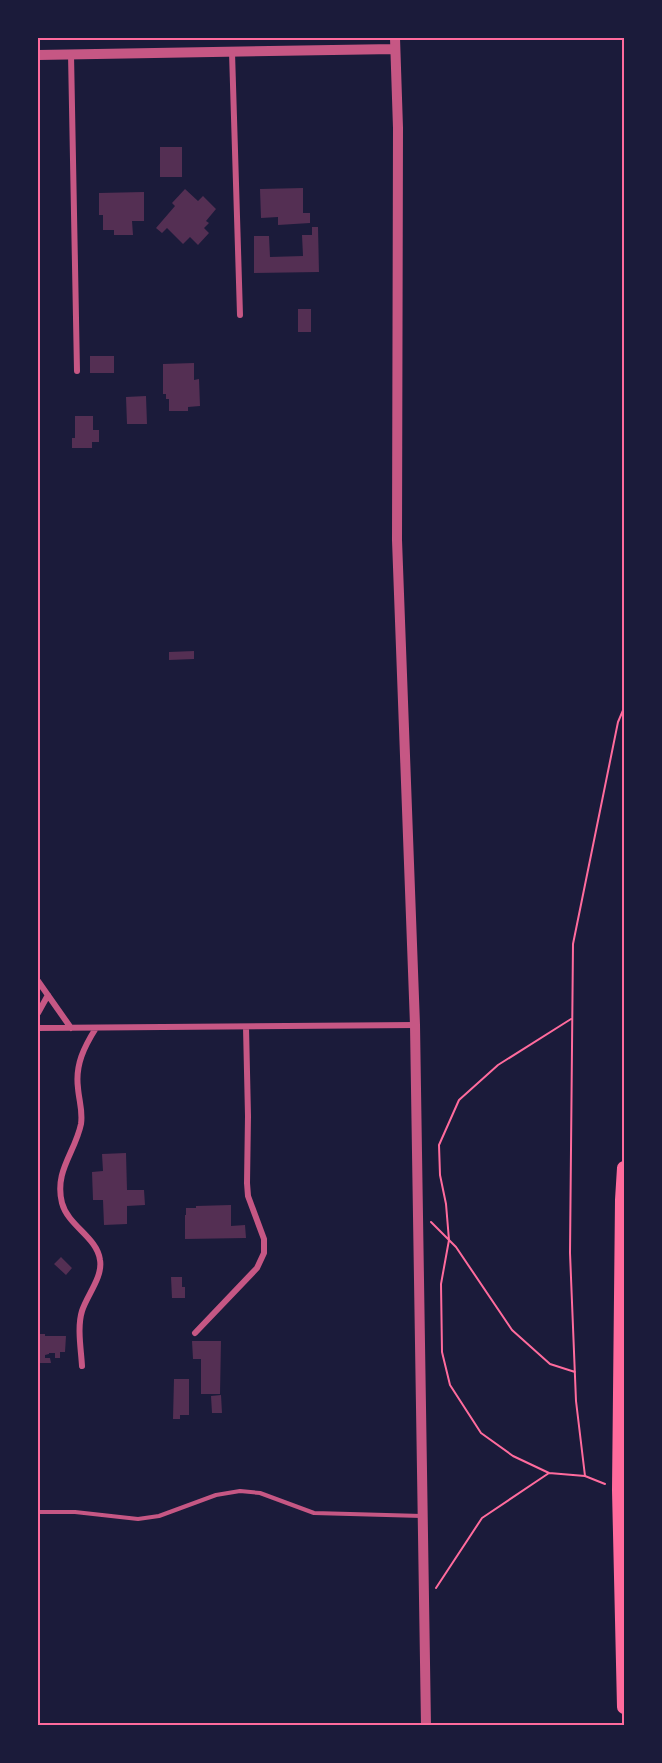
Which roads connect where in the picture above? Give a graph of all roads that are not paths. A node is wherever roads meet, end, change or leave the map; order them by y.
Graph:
1 (395, 38) edge
2 (395, 49) junction
3 (232, 52) junction
4 (71, 54) junction
5 (38, 55) edge
6 (240, 315) dead end
7 (77, 371) dead end
8 (38, 981) edge
9 (48, 995) junction
10 (38, 1013) edge
11 (415, 1025) junction
12 (246, 1027) junction
13 (38, 1028) edge
14 (71, 1028) junction
15 (96, 1028) junction
16 (624, 1168) edge
17 (195, 1333) dead end
18 (82, 1366) dead end
19 (38, 1512) edge
20 (423, 1516) junction
21 (624, 1707) edge
22 (426, 1725) edge

1 - 2 street
2 - 3 street
2 - 11 street
3 - 4 street
3 - 6 street
4 - 5 street
4 - 7 street
8 - 9 street
9 - 10 street
9 - 14 street
11 - 12 street
11 - 20 street
12 - 15 street
12 - 17 street
13 - 14 street
14 - 15 street
15 - 18 street
16 - 21 highway
19 - 20 lane
20 - 22 street

